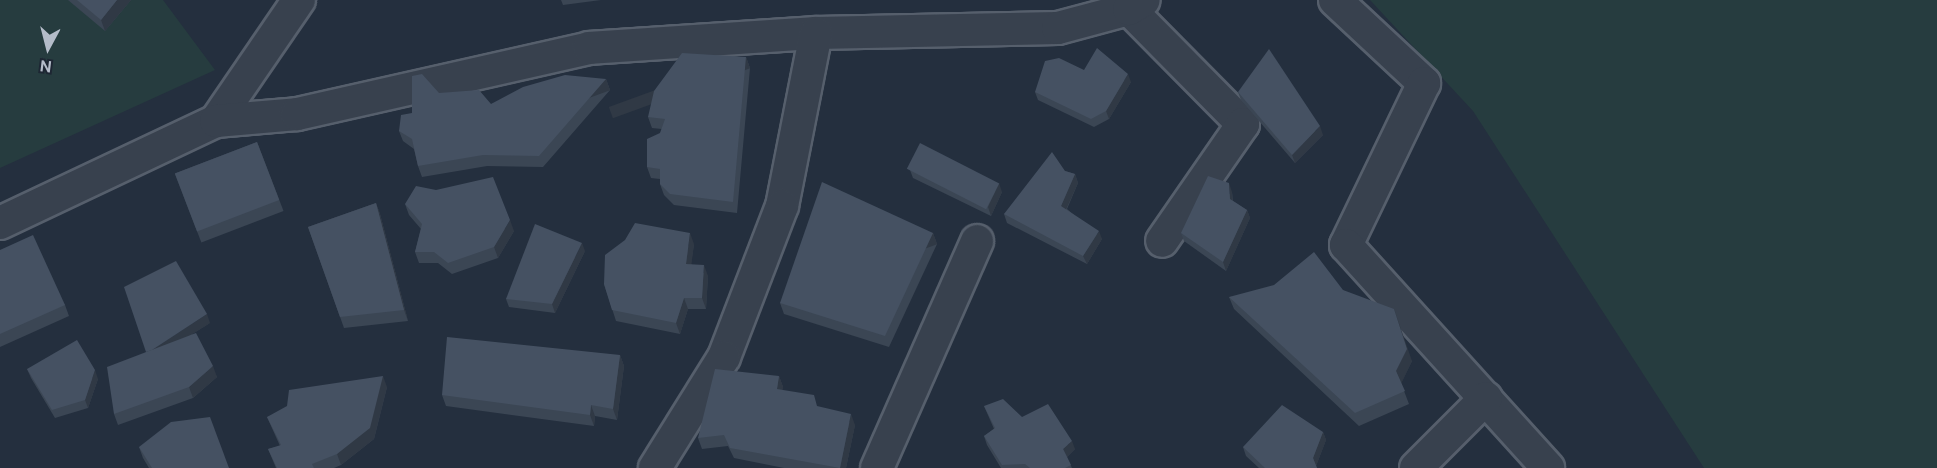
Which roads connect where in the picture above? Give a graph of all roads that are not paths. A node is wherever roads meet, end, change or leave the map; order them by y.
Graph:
1 (299, 0) edge
2 (1335, 0) edge
3 (1136, 4) edge
4 (816, 33) junction
5 (216, 121) junction
6 (0, 223) edge
7 (977, 241) dead end
8 (1162, 241) dead end
9 (1486, 398) junction
10 (655, 468) edge
11 (878, 468) edge
12 (1416, 468) edge
13 (1548, 468) edge

1 - 5 street
2 - 9 street
3 - 4 street
3 - 8 street
4 - 5 street
4 - 10 street
5 - 6 street
7 - 11 street
9 - 12 street
9 - 13 street

